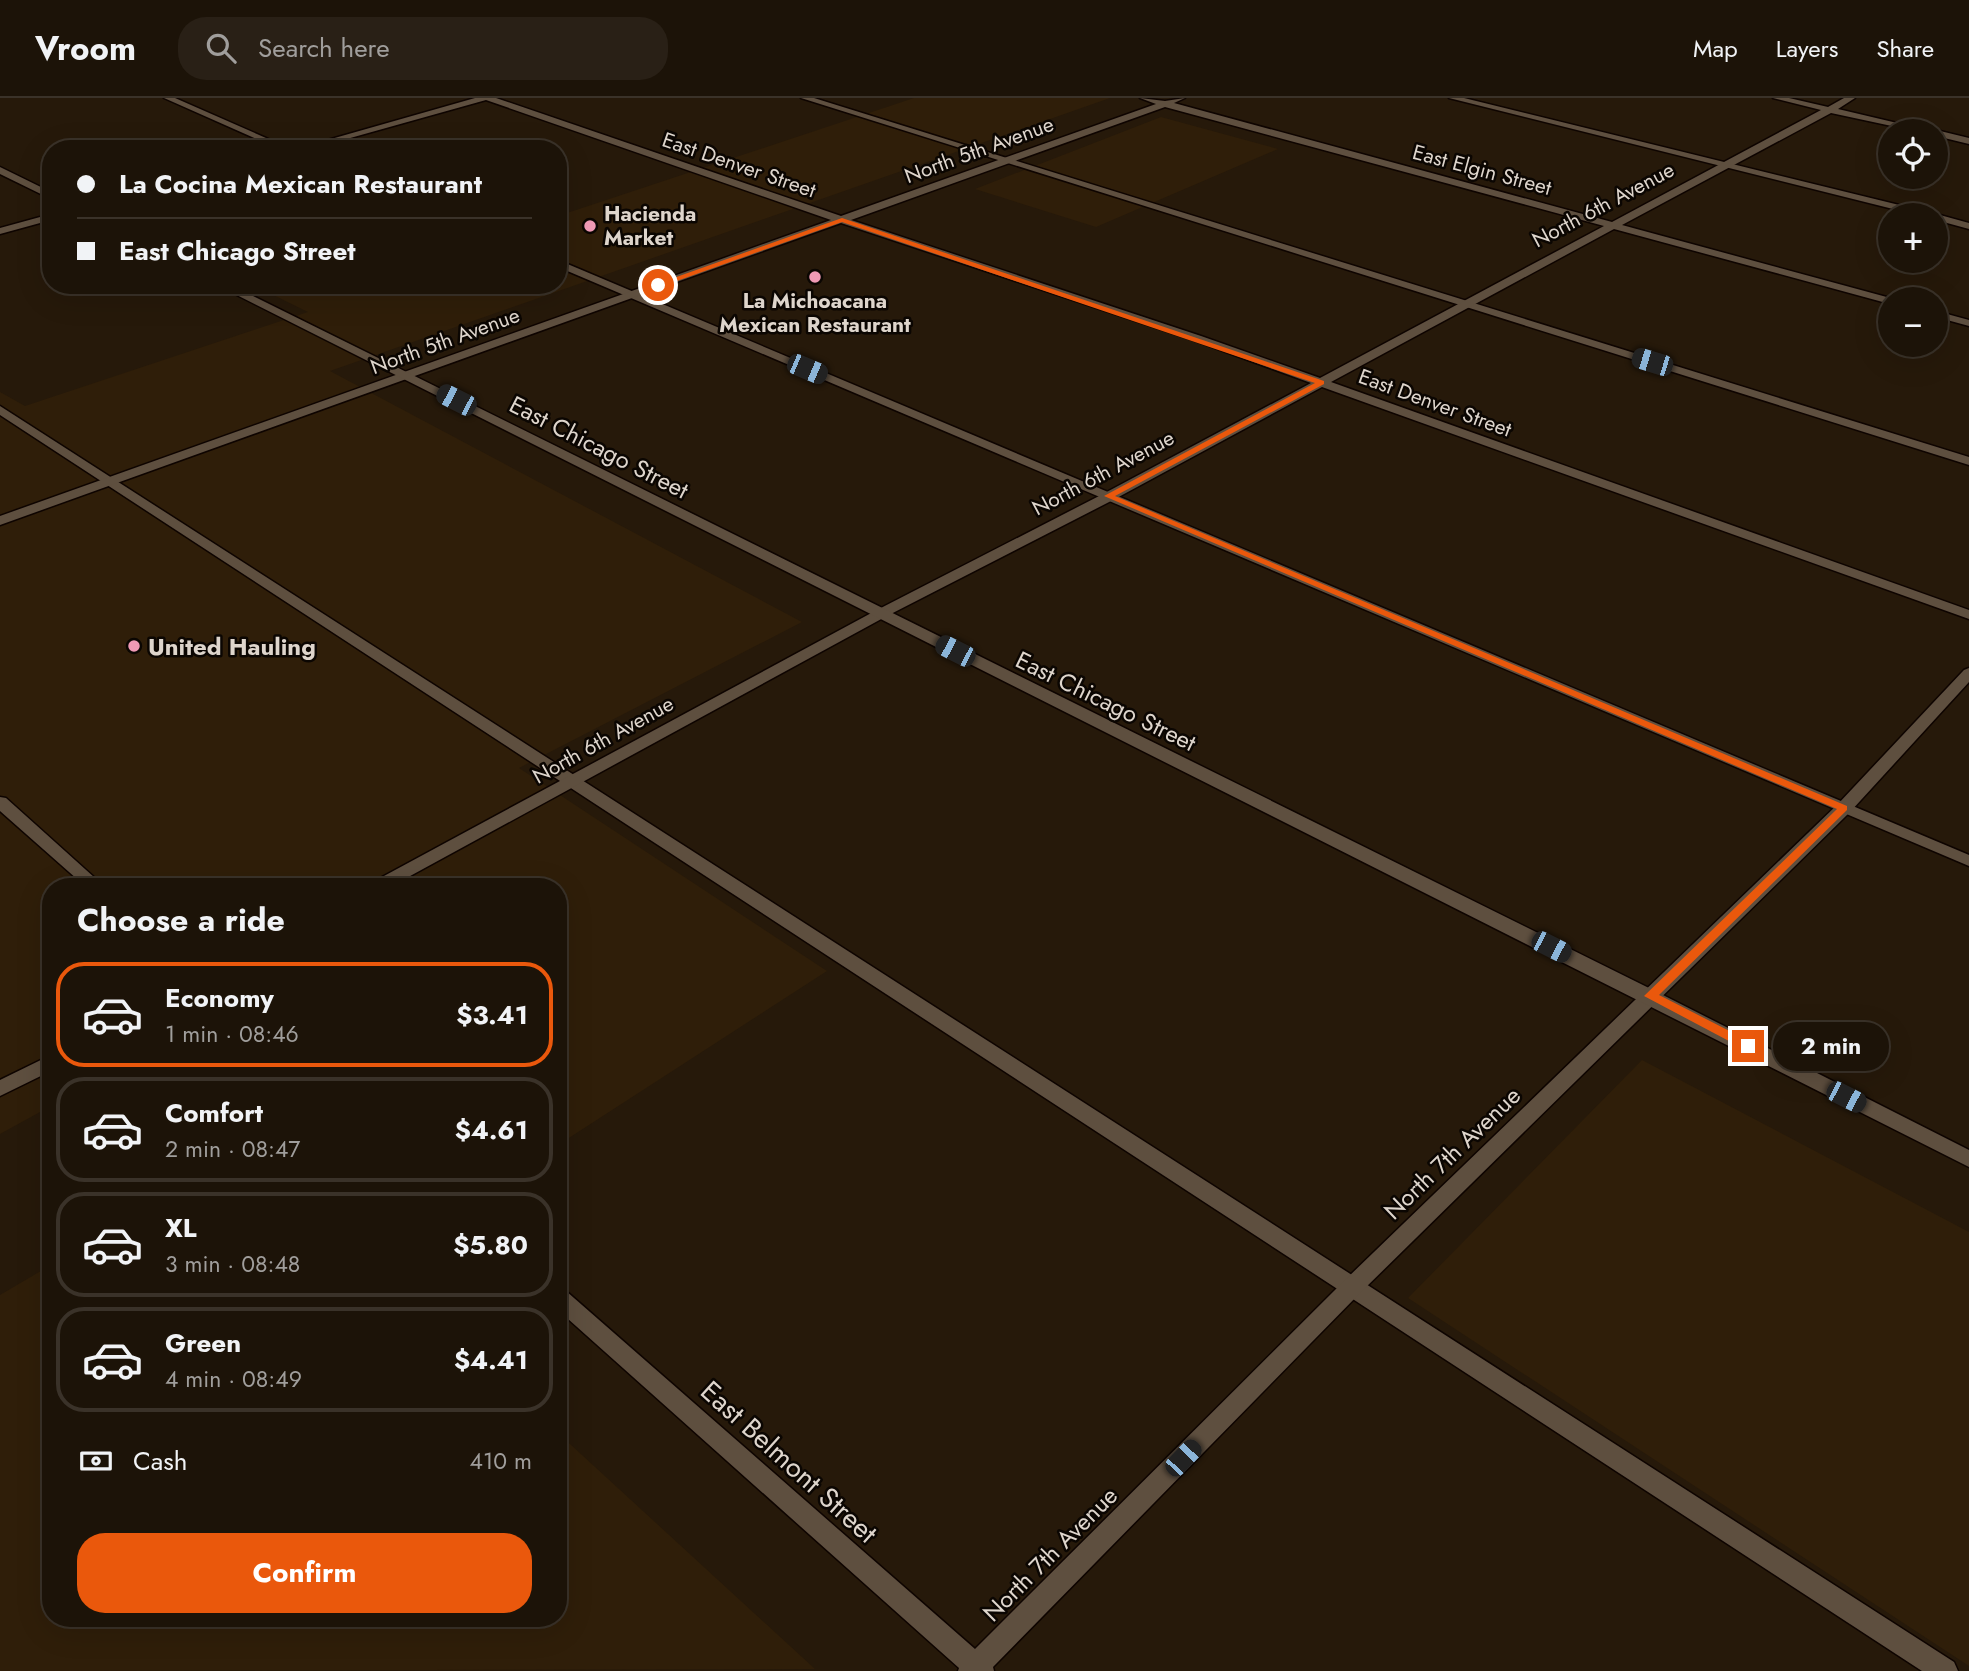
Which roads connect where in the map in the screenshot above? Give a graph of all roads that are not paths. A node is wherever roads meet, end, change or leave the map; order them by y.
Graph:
1 (168, 98) edge
2 (486, 98) edge
3 (806, 98) edge
4 (1144, 98) edge
5 (1181, 98) edge
6 (1453, 98) edge
7 (1777, 98) edge
8 (1851, 98) edge
9 (1165, 104) junction
10 (1828, 109) junction
11 (1878, 120) edge
12 (1948, 136) edge
13 (267, 140) edge
14 (333, 140) edge
15 (1969, 141) edge
16 (1006, 161) junction
17 (1727, 164) junction
18 (0, 170) edge
19 (42, 192) edge
20 (1881, 203) edge
21 (42, 219) edge
22 (842, 220) junction
23 (1948, 220) edge
24 (1614, 226) junction
25 (1969, 226) edge
26 (0, 231) edge
27 (567, 268) edge
28 (240, 294) edge
29 (632, 295) junction
30 (1878, 298) edge
31 (1467, 304) junction
32 (1948, 317) edge
33 (1969, 323) edge
34 (406, 375) junction
35 (1321, 382) junction
36 (0, 410) edge
37 (1969, 461) edge
38 (110, 482) junction
39 (1108, 496) junction
40 (0, 521) edge
41 (880, 614) junction
42 (1969, 615) edge
43 (1969, 673) edge
44 (574, 782) junction
45 (0, 802) edge
46 (1844, 808) junction
47 (1969, 861) edge
48 (86, 878) edge
49 (394, 878) edge
50 (1650, 996) junction
51 (42, 1067) edge
52 (0, 1089) edge
53 (1969, 1159) edge
54 (1352, 1287) junction
55 (567, 1305) edge
56 (976, 1670) edge
57 (1945, 1671) edge

1 - 13 street
2 - 14 street
2 - 22 street, East Denver Street
3 - 16 street
4 - 9 street, East Elgin Street
5 - 9 street, North 5th Avenue
6 - 17 street
7 - 10 street
8 - 10 street, North 6th Avenue
9 - 16 street, North 5th Avenue
9 - 24 street, East Elgin Street
10 - 11 street
10 - 17 street, North 6th Avenue
12 - 15 street
16 - 22 street, North 5th Avenue
16 - 31 street
17 - 20 street
17 - 24 street, North 6th Avenue
18 - 19 street
21 - 26 street
22 - 29 street, North 5th Avenue
22 - 35 street, East Denver Street
23 - 25 street
24 - 30 street, East Elgin Street
24 - 31 street, North 6th Avenue
27 - 29 street
28 - 34 street, East Chicago Street
29 - 34 street, North 5th Avenue
29 - 39 street
31 - 35 street, North 6th Avenue
31 - 37 street
32 - 33 street
34 - 38 street, North 5th Avenue
34 - 41 street, East Chicago Street
35 - 39 street, North 6th Avenue
35 - 42 street, East Denver Street
36 - 38 street
38 - 40 street, North 5th Avenue
38 - 44 street
39 - 41 street, North 6th Avenue
39 - 46 street
41 - 44 street, North 6th Avenue
41 - 50 street, East Chicago Street
43 - 46 street, North 7th Avenue
44 - 49 street, North 6th Avenue
44 - 54 street
45 - 48 street
46 - 47 street
46 - 50 street, North 7th Avenue
50 - 53 street, East Chicago Street
50 - 54 street, North 7th Avenue
51 - 52 street
54 - 56 street, North 7th Avenue
54 - 57 street
55 - 56 street, East Belmont Street

